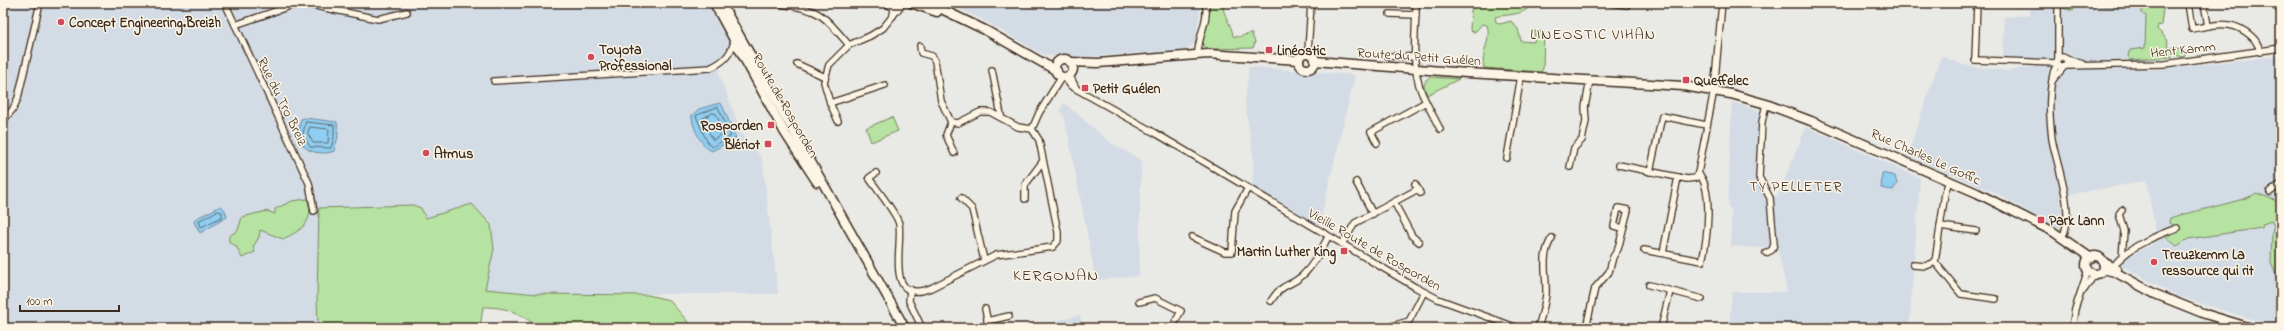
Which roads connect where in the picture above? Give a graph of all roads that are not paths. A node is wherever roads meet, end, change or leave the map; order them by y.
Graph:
1 (40, 3) edge
2 (224, 3) edge
3 (714, 3) edge
4 (721, 3) edge
5 (774, 3) edge
6 (885, 3) edge
7 (903, 3) edge
8 (911, 3) edge
9 (929, 3) edge
10 (1205, 3) edge
11 (1311, 3) edge
12 (1416, 3) edge
13 (1611, 3) edge
14 (1722, 3) edge
15 (1977, 3) edge
16 (2058, 3) edge
17 (2188, 3) edge
18 (2204, 3) edge
19 (2271, 3) edge
20 (1627, 5) dead end
21 (894, 6) edge
22 (2281, 10) edge
23 (406, 12) dead end
24 (1390, 14) dead end
25 (1416, 15) junction
26 (893, 16) junction
27 (972, 23) junction
28 (235, 26) junction
29 (2208, 26) junction
30 (734, 42) junction
31 (849, 45) junction
32 (2058, 45) junction
33 (920, 46) dead end
34 (2281, 48) edge
35 (1308, 52) junction
36 (2260, 52) junction
37 (1198, 54) junction
38 (1033, 56) junction
39 (1388, 56) dead end
40 (1415, 57) junction
41 (2065, 59) junction
42 (1299, 60) junction
43 (1315, 61) junction
44 (1057, 62) junction
45 (2058, 62) junction
46 (797, 64) dead end
47 (2087, 65) junction
48 (2064, 67) junction
49 (1416, 69) junction
50 (992, 70) dead end
51 (1066, 73) junction
52 (1521, 76) junction
53 (825, 77) junction
54 (1590, 80) junction
55 (494, 81) dead end
56 (2052, 81) junction
57 (885, 85) dead end
58 (1714, 90) junction
59 (1426, 102) junction
60 (830, 103) junction
61 (1766, 104) junction
62 (1001, 116) junction
63 (3, 121) edge
64 (838, 121) dead end
65 (789, 122) junction
66 (951, 122) junction
67 (1706, 125) junction
68 (1032, 129) junction
69 (1440, 129) dead end
70 (785, 133) junction
71 (1377, 143) dead end
72 (954, 153) dead end
73 (1507, 158) dead end
74 (1043, 161) junction
75 (1619, 165) dead end
76 (1570, 167) dead end
77 (1650, 172) junction
78 (876, 173) dead end
79 (1698, 173) junction
80 (1678, 177) junction
81 (1949, 181) junction
82 (1356, 182) dead end
83 (2281, 184) edge
84 (1248, 188) junction
85 (1418, 189) dead end
86 (2270, 192) dead end
87 (961, 198) dead end
88 (1025, 199) dead end
89 (1394, 202) junction
90 (2122, 210) dead end
91 (314, 211) dead end
92 (1373, 214) junction
93 (842, 217) junction
94 (1940, 226) junction
95 (1623, 228) dead end
96 (2177, 228) dead end
97 (1976, 232) dead end
98 (1192, 237) dead end
99 (1328, 237) junction
100 (1552, 238) dead end
101 (2062, 238) junction
102 (1419, 242) dead end
103 (1342, 244) junction
104 (1644, 250) dead end
105 (1663, 253) junction
106 (1766, 254) dead end
107 (2122, 257) junction
108 (984, 260) junction
109 (1935, 262) junction
110 (1913, 265) dead end
111 (2103, 265) junction
112 (2090, 266) junction
113 (2113, 267) junction
114 (1649, 284) dead end
115 (910, 289) junction
116 (1670, 291) junction
117 (1424, 292) junction
118 (1702, 299) dead end
119 (1996, 299) dead end
120 (2170, 299) junction
121 (1271, 301) dead end
122 (1139, 302) dead end
123 (985, 309) dead end
124 (1009, 316) dead end
125 (2213, 316) junction
126 (987, 321) junction
127 (906, 328) edge
128 (922, 328) edge
129 (989, 328) edge
130 (1172, 328) edge
131 (1384, 328) edge
132 (1518, 328) edge
133 (1538, 328) edge
134 (1586, 328) edge
135 (1662, 328) edge
136 (2072, 328) edge
137 (2240, 328) edge
138 (2251, 328) edge

1 - 63 street
2 - 28 street, Rue du Tro Breiz
3 - 30 street, Route de Rosporden
4 - 65 street, Route de Rosporden
5 - 31 street
6 - 21 street
7 - 26 street
8 - 27 street
9 - 27 street
10 - 37 street
11 - 35 street
12 - 25 street
13 - 20 street
14 - 58 street
15 - 45 street
16 - 32 street
17 - 29 street
18 - 29 street
19 - 22 street
21 - 26 street
23 - 28 street
24 - 25 street
25 - 40 street
26 - 31 street
27 - 38 street
28 - 91 street, Rue du Tro Breiz
29 - 36 street
30 - 55 street
30 - 70 street, Route de Rosporden
31 - 53 street
32 - 41 street
32 - 45 street
33 - 66 street
34 - 36 street, Hent Kamm
35 - 42 street
35 - 43 street
36 - 47 street, Hent Kamm
37 - 42 street
37 - 51 street
38 - 44 street
38 - 51 street
39 - 40 street
40 - 49 street
41 - 45 street
41 - 47 street, Hent Kamm
41 - 48 street
42 - 43 street
43 - 49 street, Route du Petit Guélen
44 - 51 street
44 - 51 street
45 - 48 street
45 - 56 street
46 - 53 street
47 - 48 street, Hent Kamm
48 - 56 street
49 - 52 street, Route du Petit Guélen
49 - 59 street
50 - 62 street
51 - 68 street
51 - 84 street, Vieille Route de Rosporden
52 - 54 street, Route du Petit Guélen
52 - 73 street
53 - 60 street
54 - 58 street, Route du Petit Guélen
54 - 76 street
56 - 101 street
57 - 60 street
58 - 61 street, Rue Charles Le Goffic
58 - 67 street
59 - 69 street
59 - 71 street
60 - 64 street
61 - 81 street, Rue Charles Le Goffic
61 - 106 street
62 - 66 street
62 - 68 street
65 - 70 street
65 - 93 street, Route de Rosporden
66 - 72 street
67 - 77 street
67 - 79 street
68 - 74 street
70 - 93 street, Route de Rosporden
74 - 88 street
74 - 108 street
75 - 77 street
77 - 80 street
78 - 115 street
79 - 80 street
79 - 105 street
80 - 105 street
81 - 94 street
81 - 101 street, Rue Charles Le Goffic
82 - 92 street
83 - 86 street
84 - 98 street
84 - 99 street, Vieille Route de Rosporden
85 - 89 street
87 - 108 street
89 - 92 street
89 - 102 street
90 - 107 street
92 - 103 street
93 - 127 street, Route de Rosporden
94 - 97 street
94 - 109 street
95 - 134 street
96 - 107 street
99 - 103 street, Vieille Route de Rosporden
99 - 121 street
100 - 133 street
101 - 112 street, Rue Charles Le Goffic
103 - 117 street, Vieille Route de Rosporden
104 - 105 street
107 - 113 street
108 - 115 street
109 - 110 street
109 - 119 street
111 - 112 street
111 - 112 street
111 - 113 street
111 - 120 street
112 - 136 street
113 - 120 street
114 - 116 street
115 - 128 street
116 - 118 street
116 - 135 street
117 - 131 street
117 - 132 street, Vieille Route de Rosporden
120 - 125 street
122 - 130 street
123 - 126 street
124 - 126 street
125 - 137 street
125 - 138 street
126 - 129 street

